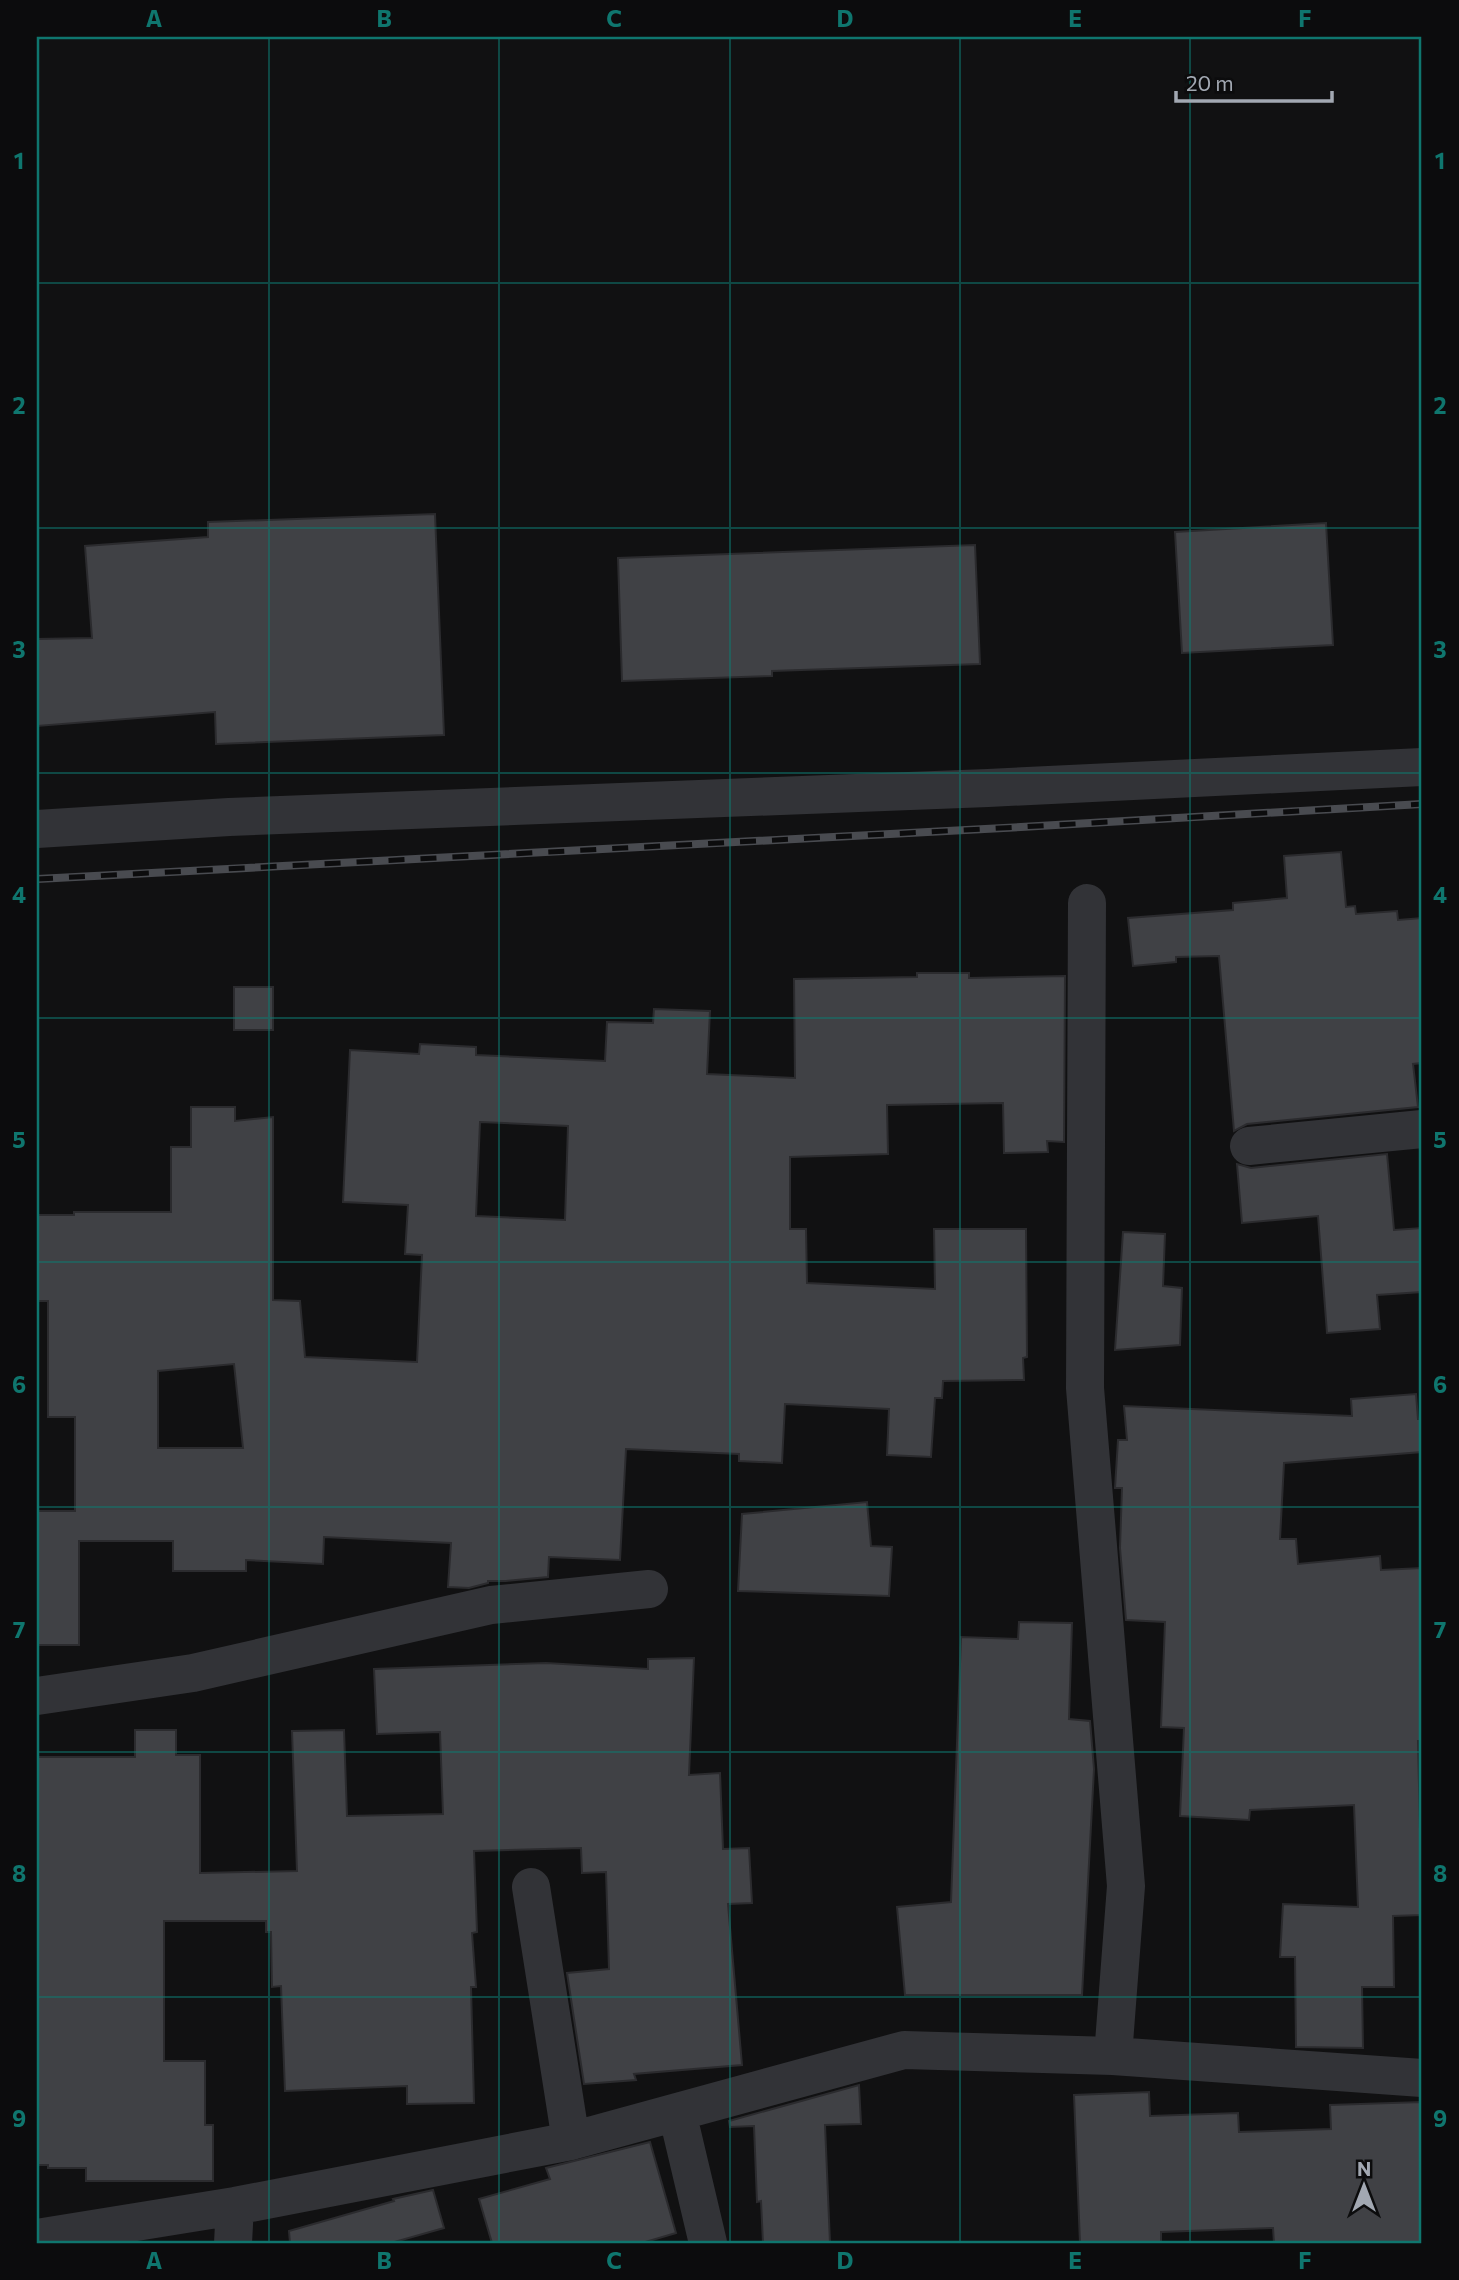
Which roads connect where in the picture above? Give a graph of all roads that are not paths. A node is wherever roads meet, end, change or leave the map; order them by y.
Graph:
1 (1422, 767) edge
2 (37, 829) edge
3 (1087, 903) dead end
4 (1422, 1129) edge
5 (1249, 1146) dead end
6 (649, 1589) dead end
7 (37, 1696) edge
8 (531, 1887) dead end
9 (1113, 2056) junction
10 (1422, 2078) edge
11 (677, 2112) junction
12 (571, 2141) junction
13 (235, 2206) junction
14 (37, 2238) edge
15 (233, 2243) edge
16 (708, 2243) edge

1 - 2 street
3 - 9 street
4 - 5 street
6 - 7 street
8 - 12 street
9 - 10 street
9 - 11 street
11 - 12 street
11 - 16 street
12 - 13 street
13 - 14 street
13 - 15 street

